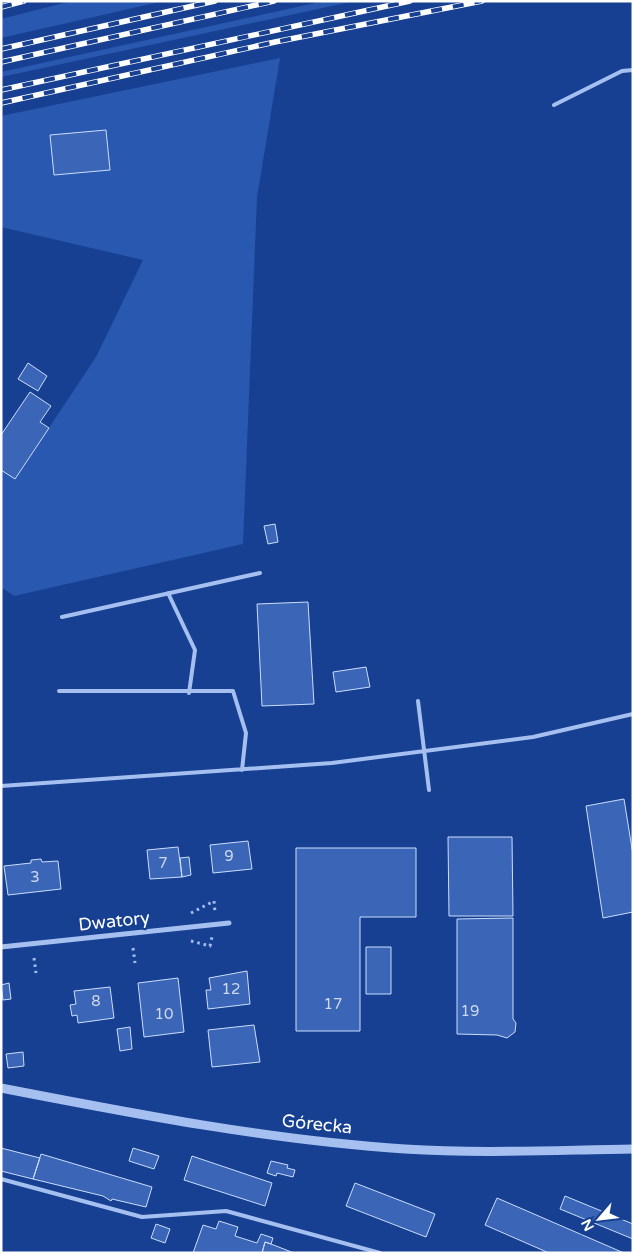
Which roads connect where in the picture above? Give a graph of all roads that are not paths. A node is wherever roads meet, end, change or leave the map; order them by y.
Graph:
1 (633, 70) edge
2 (554, 105) dead end
3 (260, 573) dead end
4 (168, 594) junction
5 (62, 617) dead end
6 (59, 691) dead end
7 (189, 692) junction
8 (418, 701) dead end
9 (633, 714) edge
10 (425, 751) junction
11 (242, 770) junction
12 (1, 786) edge
13 (429, 790) dead end
14 (229, 923) dead end
15 (1, 947) edge
16 (1, 1088) edge
17 (633, 1149) edge
18 (1, 1179) edge
19 (380, 1253) edge

1 - 2 lane
3 - 4 lane
4 - 5 lane
4 - 7 lane
6 - 7 lane
7 - 11 lane
8 - 10 lane
9 - 10 lane
10 - 11 lane
10 - 13 lane
11 - 12 lane
14 - 15 street, Dwatory
16 - 17 street, Górecka
18 - 19 lane

